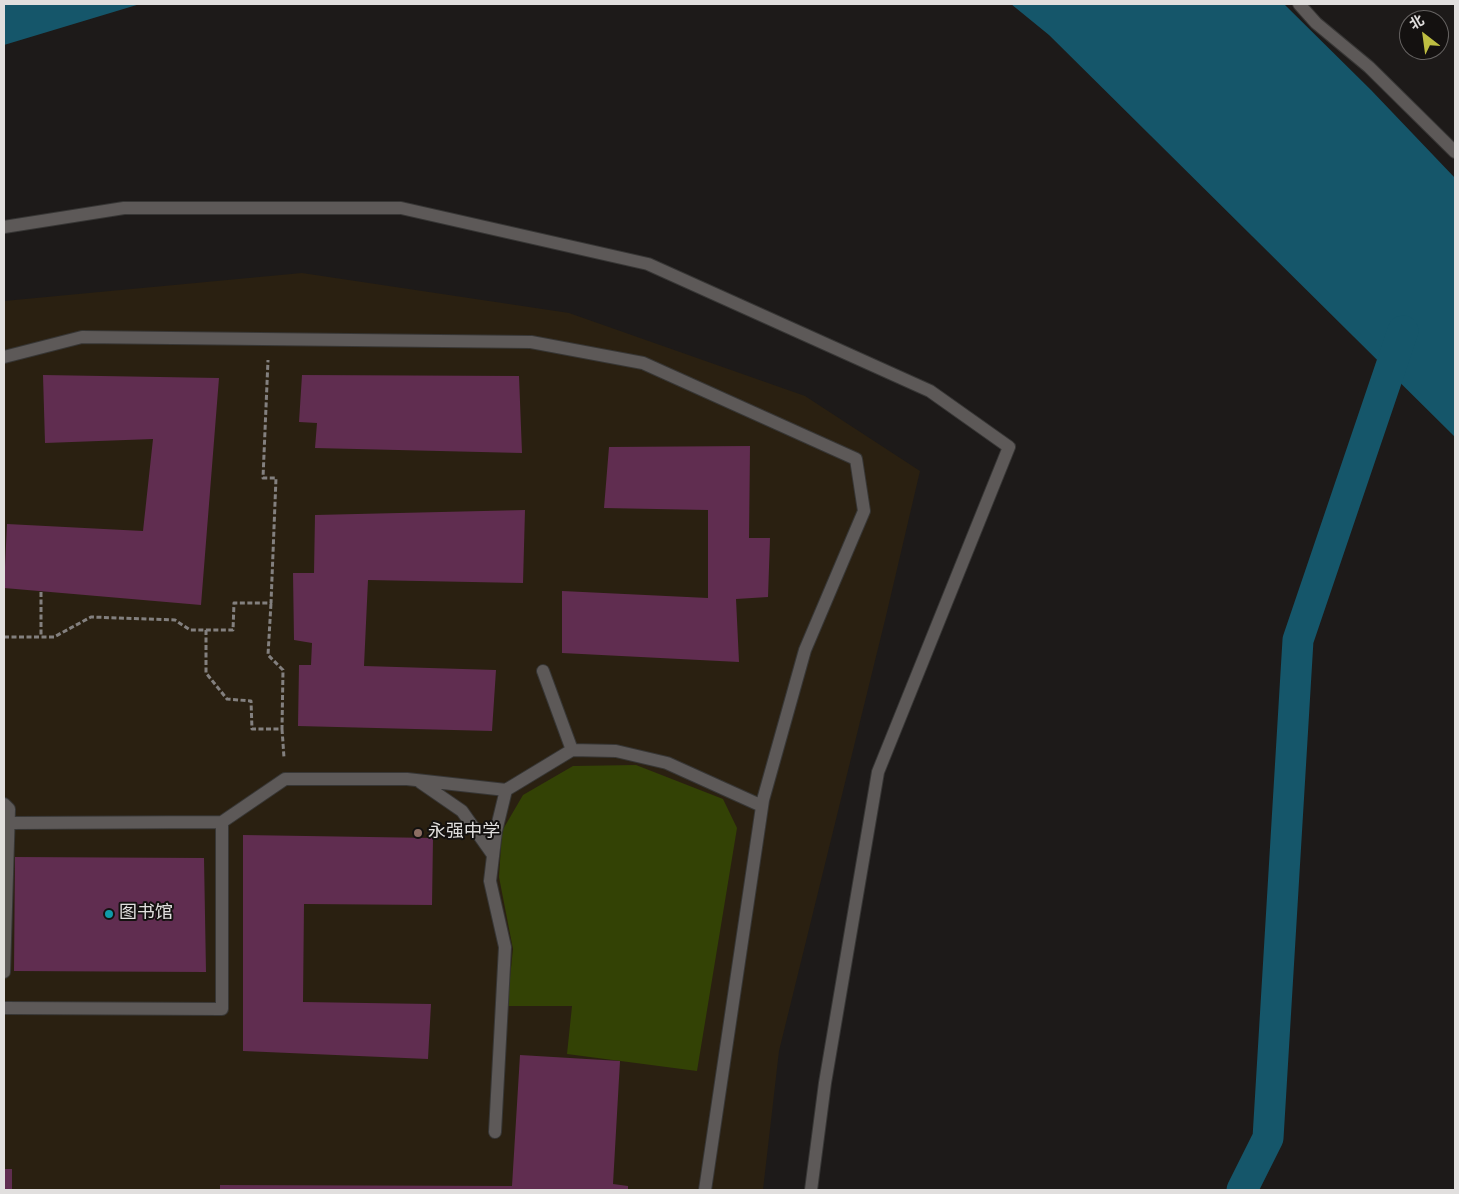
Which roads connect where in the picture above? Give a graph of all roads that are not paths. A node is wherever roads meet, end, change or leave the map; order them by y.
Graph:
1 (1299, 4) edge
2 (1455, 152) edge
3 (4, 227) edge
4 (4, 357) edge
5 (543, 671) dead end
6 (572, 750) junction
7 (418, 780) junction
8 (506, 790) junction
9 (4, 804) edge
10 (762, 806) junction
11 (222, 822) junction
12 (9, 823) junction
13 (493, 855) junction
14 (4, 972) edge
15 (4, 1008) edge
16 (495, 1132) dead end
17 (704, 1190) edge
18 (811, 1190) edge

1 - 2 street
3 - 18 street
4 - 10 street
5 - 6 street
6 - 8 street
6 - 10 street
7 - 8 street
7 - 11 street
7 - 13 street
8 - 13 street
9 - 12 street
10 - 17 street
11 - 12 street
11 - 15 street
12 - 14 street
13 - 16 street

